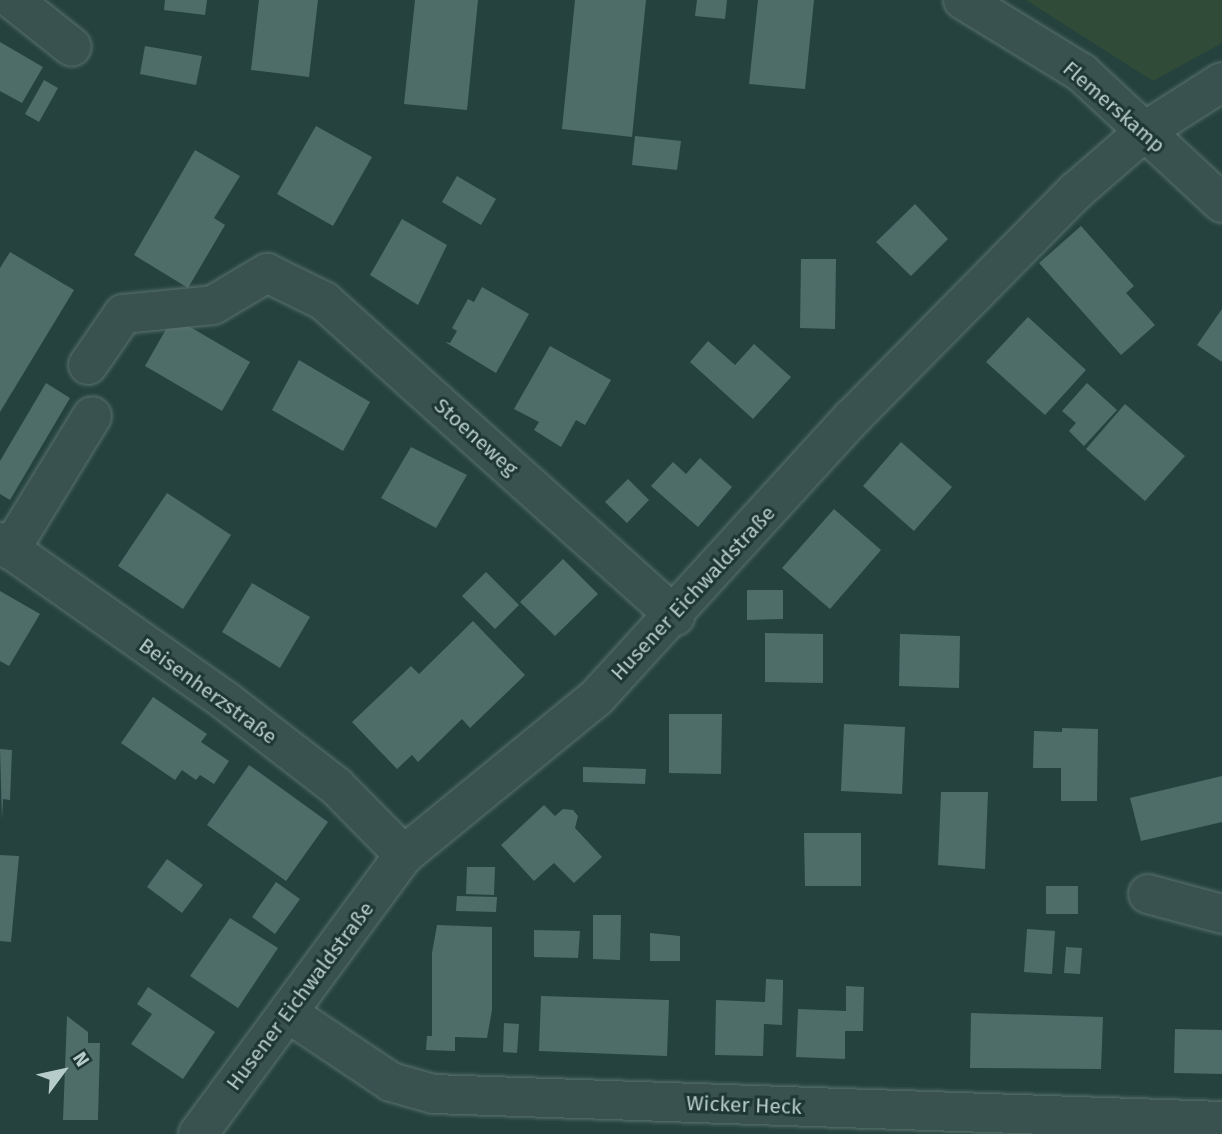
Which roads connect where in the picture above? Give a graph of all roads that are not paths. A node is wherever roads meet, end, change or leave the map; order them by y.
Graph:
1 (13, 0) edge
2 (962, 0) edge
3 (72, 47) dead end
4 (1222, 82) edge
5 (1145, 131) junction
6 (1222, 203) edge
7 (88, 365) dead end
8 (92, 416) dead end
9 (5, 546) edge
10 (675, 616) junction
11 (404, 855) junction
12 (1148, 894) dead end
13 (1222, 914) edge
14 (288, 1013) junction
15 (1222, 1121) edge
16 (198, 1134) edge

1 - 3 street
2 - 5 street, Flemerskamp
4 - 5 street, Husener Eichwaldstraße
5 - 6 street, Flemerskamp
5 - 10 street, Husener Eichwaldstraße
7 - 10 street, Stoeneweg
8 - 9 street
9 - 11 street, Beisenherzstraße
10 - 11 street, Husener Eichwaldstraße
11 - 14 street, Husener Eichwaldstraße
12 - 13 street
14 - 15 street, Wicker Heck
14 - 16 street, Husener Eichwaldstraße

